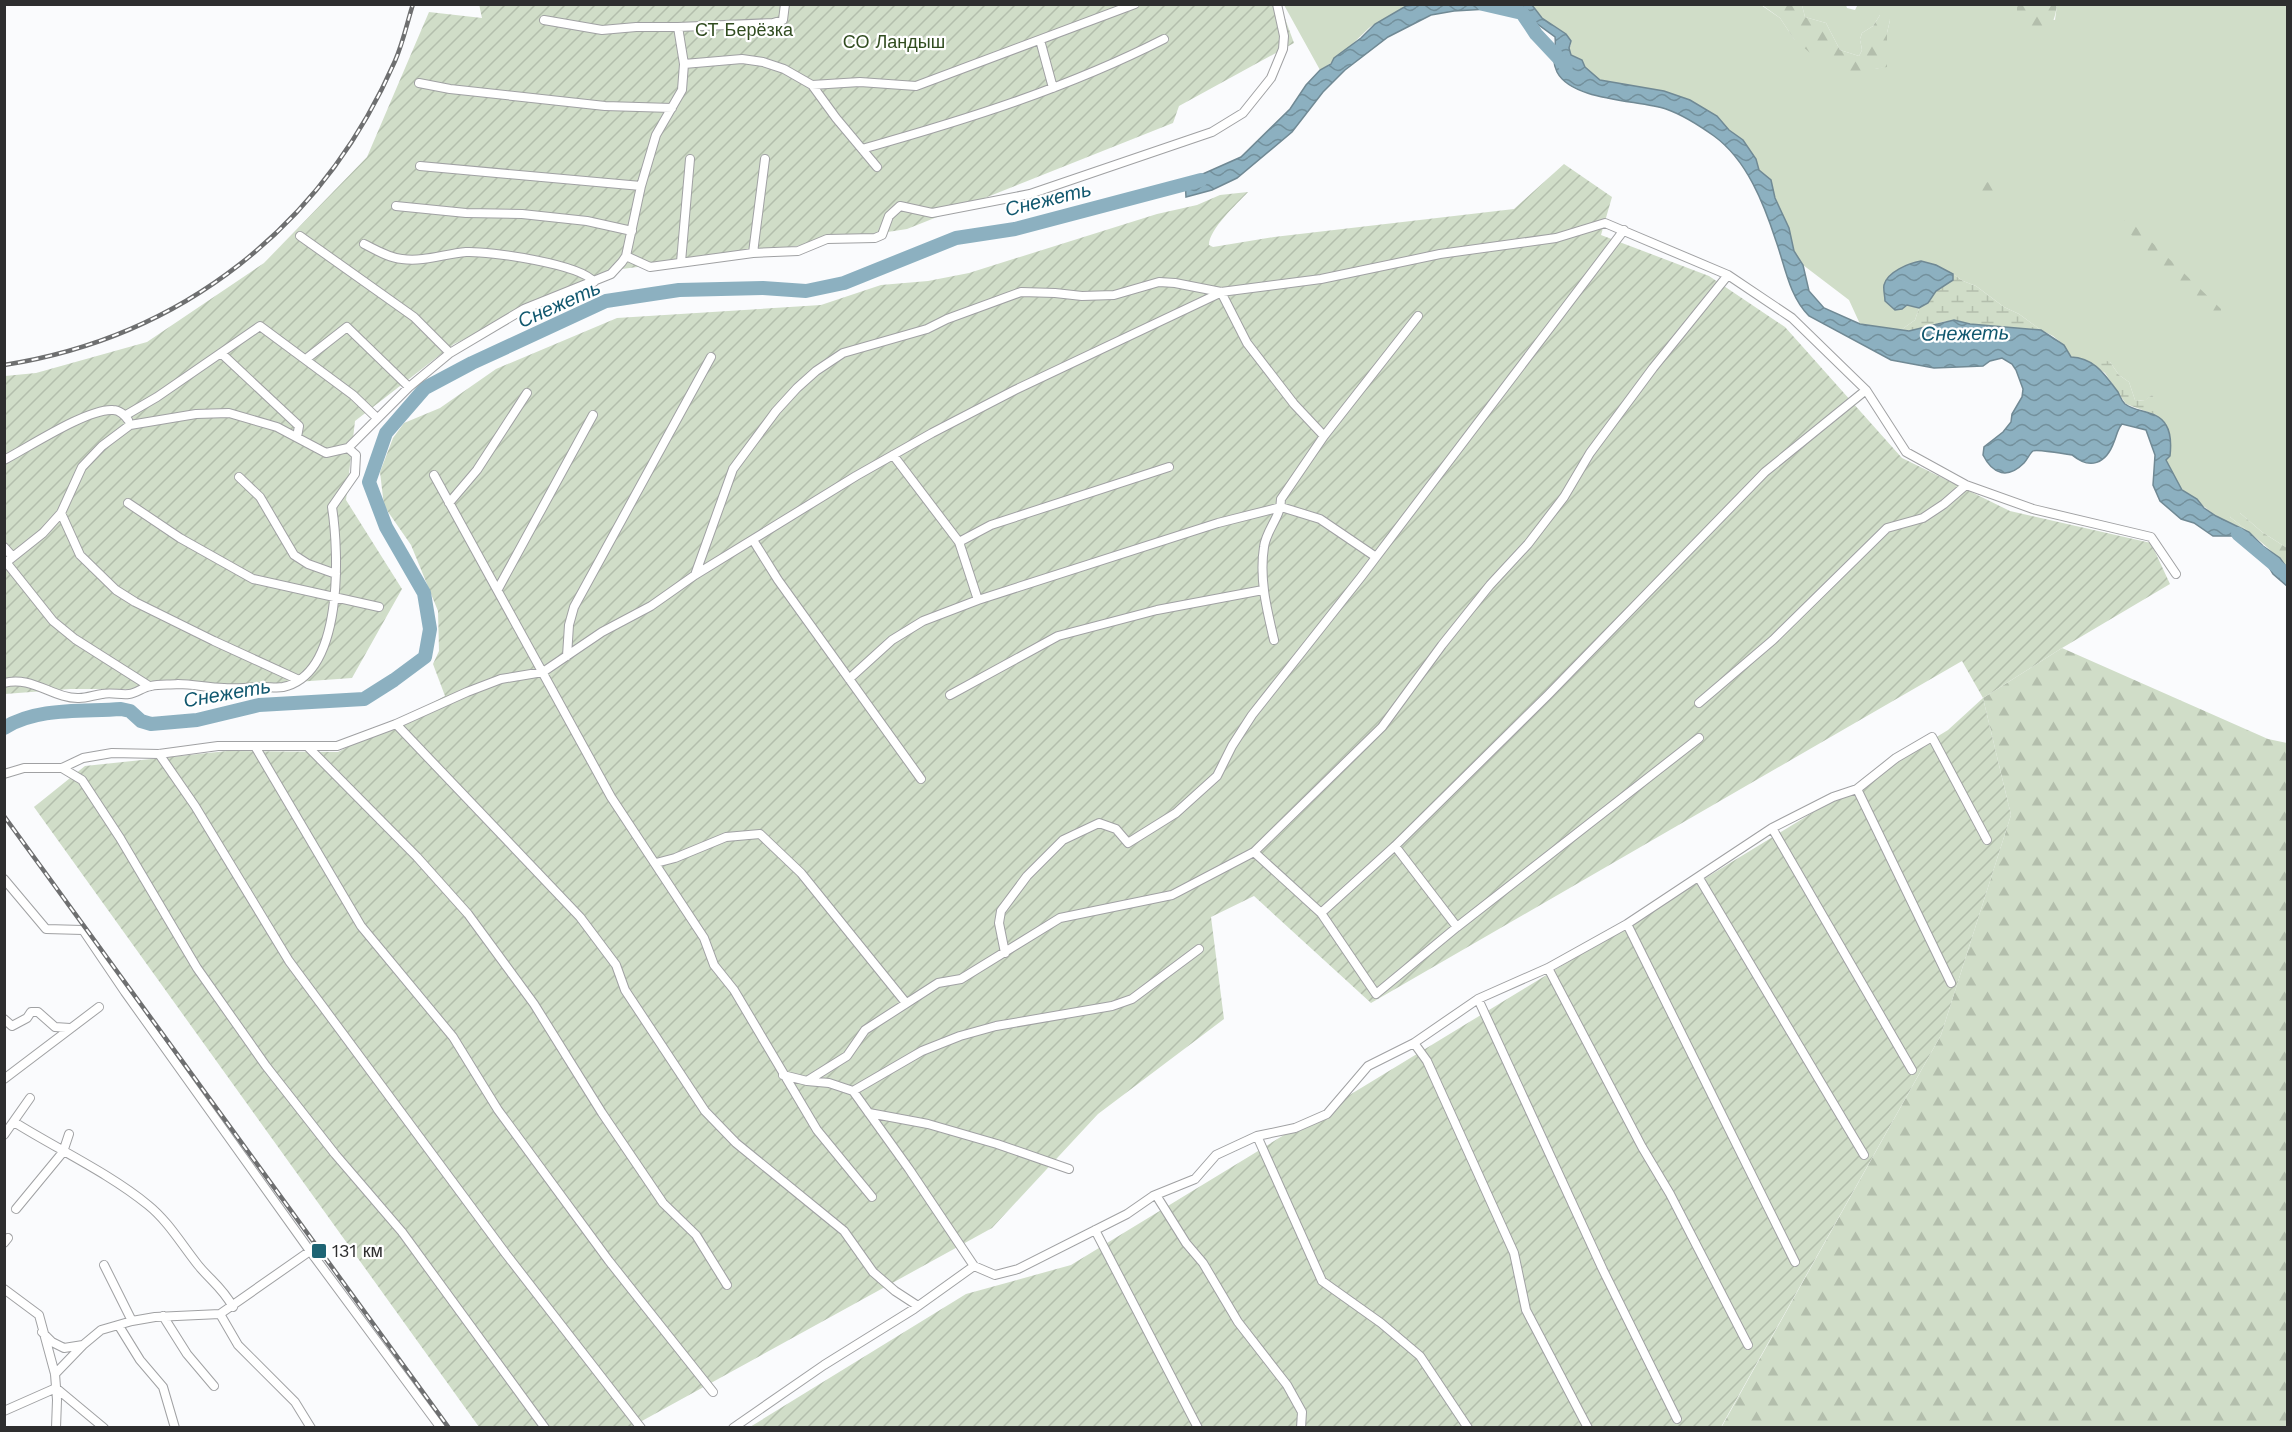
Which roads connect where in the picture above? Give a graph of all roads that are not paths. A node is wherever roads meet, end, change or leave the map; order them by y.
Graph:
1 (784, 4) edge
2 (1135, 4) edge
3 (1277, 4) edge
4 (544, 20) dead end
5 (678, 27) junction
6 (1040, 39) junction
7 (1164, 39) dead end
8 (684, 64) junction
9 (419, 83) dead end
10 (812, 85) junction
11 (1053, 88) junction
12 (672, 108) junction
13 (862, 149) junction
14 (690, 159) dead end
15 (765, 159) dead end
16 (420, 166) dead end
17 (877, 167) dead end
18 (641, 186) junction
19 (396, 206) dead end
20 (1624, 230) junction
21 (632, 231) junction
22 (300, 236) dead end
23 (364, 244) dead end
24 (753, 253) junction
25 (626, 256) junction
26 (681, 262) junction
27 (1728, 275) junction
28 (594, 282) junction
29 (1221, 292) junction
30 (1418, 316) dead end
31 (221, 353) junction
32 (450, 353) junction
33 (711, 357) dead end
34 (306, 359) junction
35 (409, 387) junction
36 (1866, 390) junction
37 (527, 393) dead end
38 (126, 416) junction
39 (592, 416) dead end
40 (377, 418) junction
41 (130, 425) junction
42 (1324, 436) junction
43 (297, 437) junction
44 (348, 448) junction
45 (893, 455) junction
46 (4, 460) edge
47 (1169, 467) dead end
48 (434, 475) dead end
49 (239, 477) dead end
50 (1966, 484) junction
51 (449, 503) junction
52 (128, 504) dead end
53 (1281, 507) junction
54 (61, 513) junction
55 (753, 540) junction
56 (959, 542) junction
57 (4, 547) edge
58 (1376, 557) junction
59 (8, 561) edge
60 (336, 574) junction
61 (695, 574) junction
62 (2176, 574) dead end
63 (498, 589) junction
64 (1263, 590) junction
65 (335, 598) junction
66 (978, 600) junction
67 (379, 607) dead end
68 (1274, 640) dead end
69 (567, 656) junction
70 (543, 672) junction
71 (849, 679) junction
72 (300, 680) junction
73 (4, 683) edge
74 (149, 686) junction
75 (950, 695) dead end
76 (1699, 703) dead end
77 (396, 724) junction
78 (1699, 738) dead end
79 (256, 748) junction
80 (309, 748) junction
81 (159, 754) junction
82 (62, 768) junction
83 (4, 774) edge
84 (921, 779) dead end
85 (1857, 789) junction
86 (1772, 828) junction
87 (1987, 840) dead end
88 (1395, 846) junction
89 (1254, 852) junction
90 (656, 863) junction
91 (1699, 878) junction
92 (4, 879) edge
93 (1321, 913) junction
94 (1627, 924) junction
95 (1457, 927) junction
96 (1199, 949) dead end
97 (1005, 953) junction
98 (1548, 968) junction
99 (1950, 983) dead end
100 (1478, 999) junction
101 (906, 1004) junction
102 (99, 1007) dead end
103 (4, 1019) edge
104 (70, 1028) junction
105 (1414, 1043) junction
106 (1912, 1070) dead end
107 (783, 1075) junction
108 (4, 1079) edge
109 (807, 1081) junction
110 (853, 1091) junction
111 (30, 1098) dead end
112 (869, 1113) junction
113 (14, 1122) junction
114 (69, 1134) dead end
115 (4, 1136) edge
116 (1257, 1136) junction
117 (63, 1152) junction
118 (1864, 1155) dead end
119 (1069, 1169) dead end
120 (1156, 1195) junction
121 (872, 1197) dead end
122 (16, 1209) dead end
123 (1095, 1230) junction
124 (310, 1251) junction
125 (1795, 1262) dead end
126 (104, 1265) dead end
127 (974, 1266) junction
128 (727, 1285) dead end
129 (4, 1289) edge
130 (918, 1306) junction
131 (233, 1307) junction
132 (220, 1314) junction
133 (163, 1316) junction
134 (132, 1321) junction
135 (119, 1326) junction
136 (42, 1332) junction
137 (83, 1345) junction
138 (1748, 1345) dead end
139 (55, 1374) junction
140 (214, 1386) dead end
141 (56, 1388) junction
142 (713, 1392) dead end
143 (4, 1411) edge
144 (1677, 1419) dead end
145 (56, 1428) edge
146 (104, 1428) edge
147 (175, 1428) edge
148 (310, 1428) edge
149 (441, 1428) edge
150 (545, 1428) edge
151 (641, 1428) edge
152 (733, 1428) edge
153 (1198, 1428) edge
154 (1301, 1428) edge
155 (1468, 1428) edge
156 (1588, 1428) edge

1 - 5 street
2 - 6 street
3 - 24 street
4 - 5 street
5 - 8 street
6 - 10 street
6 - 11 street
7 - 11 street
8 - 10 street
8 - 12 street
9 - 12 street
10 - 13 street
11 - 13 street
12 - 18 street
13 - 17 street
14 - 26 street
15 - 24 street
16 - 18 street
18 - 21 street
19 - 21 street
20 - 27 street
20 - 29 street
20 - 58 street
21 - 25 street
22 - 32 street
23 - 28 street
24 - 26 street
25 - 26 street
25 - 28 street
27 - 36 street
27 - 89 street
28 - 32 street
29 - 42 street
29 - 45 street
29 - 61 street
30 - 42 street
31 - 34 street
31 - 38 street
31 - 43 street
32 - 35 street
33 - 69 street
34 - 35 street
34 - 40 street
35 - 40 street
36 - 50 street
36 - 88 street
37 - 51 street
38 - 41 street
38 - 46 street
39 - 63 street
40 - 44 street
41 - 43 street
41 - 54 street
42 - 53 street
43 - 44 street
44 - 60 street
45 - 55 street
45 - 56 street
47 - 56 street
48 - 51 street
49 - 60 street
50 - 62 street
50 - 76 street
51 - 63 street
52 - 65 street
53 - 58 street
53 - 64 street
53 - 66 street
54 - 59 street
54 - 72 street
55 - 61 street
55 - 71 street
56 - 66 street
57 - 59 street
58 - 97 street
59 - 74 street
60 - 65 street
61 - 69 street
63 - 70 street
64 - 68 street
64 - 75 street
65 - 67 street
65 - 72 street
66 - 71 street
69 - 70 street
70 - 77 street
70 - 90 street
71 - 84 street
72 - 74 street
73 - 74 street
77 - 80 street
77 - 130 street
78 - 95 street
79 - 80 street
79 - 81 street
79 - 142 street
80 - 128 street
81 - 82 street
81 - 151 street
82 - 83 street
82 - 150 street
85 - 86 street
85 - 87 street
85 - 99 street
86 - 91 street
86 - 106 street
88 - 93 street
88 - 95 street
89 - 93 street
89 - 97 street
90 - 101 street
90 - 107 street
91 - 94 street
91 - 118 street
92 - 124 street
93 - 95 street
94 - 98 street
94 - 125 street
96 - 110 street
97 - 101 street
98 - 100 street
98 - 138 street
100 - 105 street
100 - 144 street
101 - 109 street
102 - 104 street
103 - 104 street
104 - 108 street
105 - 116 street
105 - 156 street
107 - 109 street
107 - 121 street
109 - 110 street
110 - 112 street
111 - 113 street
112 - 119 street
112 - 127 street
113 - 115 street
113 - 117 street
114 - 117 street
116 - 120 street
116 - 155 street
117 - 122 street
117 - 131 street
120 - 123 street
120 - 154 street
123 - 127 street
123 - 153 street
124 - 131 street
124 - 149 street
126 - 134 street
127 - 130 street
129 - 136 street
130 - 152 street
131 - 132 street
132 - 133 street
132 - 148 street
133 - 134 street
133 - 140 street
134 - 135 street
135 - 137 street
135 - 147 street
136 - 137 street
136 - 139 street
137 - 139 street
139 - 141 street
141 - 143 street
141 - 145 street
141 - 146 street

